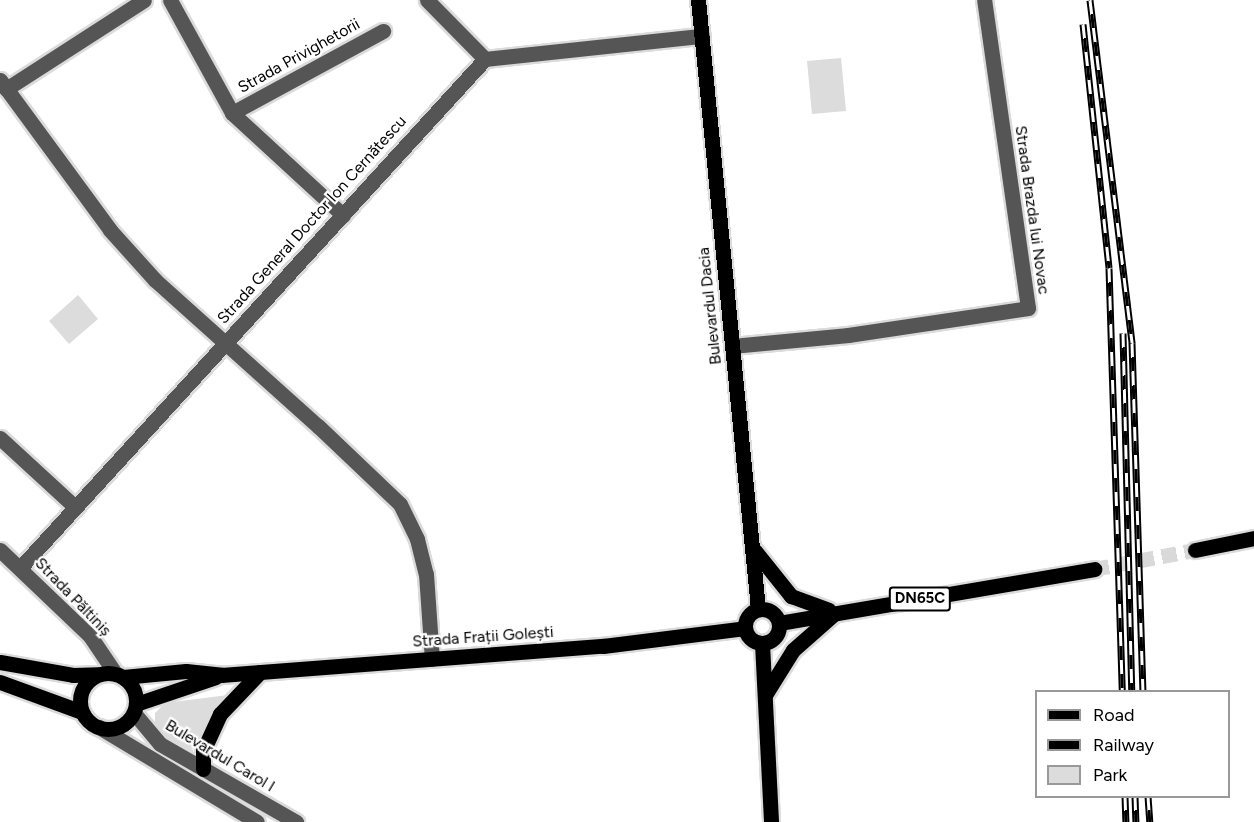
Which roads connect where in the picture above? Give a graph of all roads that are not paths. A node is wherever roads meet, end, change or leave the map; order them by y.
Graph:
1 (144, 0) edge
2 (170, 0) edge
3 (427, 0) edge
4 (698, 0) edge
5 (984, 0) edge
6 (382, 31) dead end
7 (702, 36) junction
8 (485, 59) junction
9 (3, 84) edge
10 (232, 113) junction
11 (343, 215) junction
12 (225, 343) junction
13 (732, 346) junction
14 (0, 438) edge
15 (75, 507) junction
16 (1254, 538) edge
17 (752, 545) junction
18 (0, 550) edge
19 (1195, 550) tunnel mouth
20 (20, 568) junction
21 (1094, 569) tunnel mouth
22 (758, 609) junction
23 (838, 611) junction
24 (779, 622) junction
25 (745, 628) junction
26 (762, 643) junction
27 (432, 659) junction
28 (0, 662) edge
29 (260, 672) junction
30 (98, 675) junction
31 (119, 675) junction
32 (222, 675) junction
33 (0, 682) edge
34 (765, 695) junction
35 (135, 709) junction
36 (82, 712) junction
37 (99, 727) junction
38 (202, 769) junction
39 (257, 822) edge
40 (296, 822) edge
41 (771, 822) edge

1 - 9 street
2 - 10 street, Strada Privighetorii
3 - 8 street
4 - 7 main road, Bulevardul Dacia
5 - 13 street, Strada Brazda lui Novac
6 - 10 street, Strada Privighetorii
7 - 8 street
7 - 13 main road, Bulevardul Dacia
8 - 11 street, Strada General Doctor Ion Cernătescu
9 - 12 street
10 - 11 street, Strada Privighetorii
11 - 12 street, Strada General Doctor Ion Cernătescu
12 - 15 street, Strada General Doctor Ion Cernătescu
12 - 27 street
13 - 17 main road, Bulevardul Dacia
14 - 15 street
15 - 20 street, Strada General Doctor Ion Cernătescu
16 - 19 main road
17 - 22 main road, Bulevardul Dacia
17 - 23 main road, DN65C
18 - 20 street, Strada Păltiniș
20 - 31 street, Strada Păltiniș
21 - 23 main road, DN65C
22 - 24 main road
22 - 25 main road
23 - 24 main road, DN65C
23 - 34 main road
24 - 26 main road
25 - 26 main road
25 - 27 main road, Strada Frații Golești
26 - 34 main road
27 - 29 main road, Strada Frații Golești
28 - 30 main road
29 - 32 main road, Strada Frații Golești
29 - 38 main road
30 - 31 main road
30 - 36 main road
31 - 32 main road, Strada Frații Golești
31 - 35 main road
32 - 35 main road, Strada Frații Golești
33 - 36 main road
34 - 41 main road
35 - 37 main road
35 - 38 street, Bulevardul Carol I
36 - 37 main road
37 - 39 street
38 - 40 street, Bulevardul Carol I

